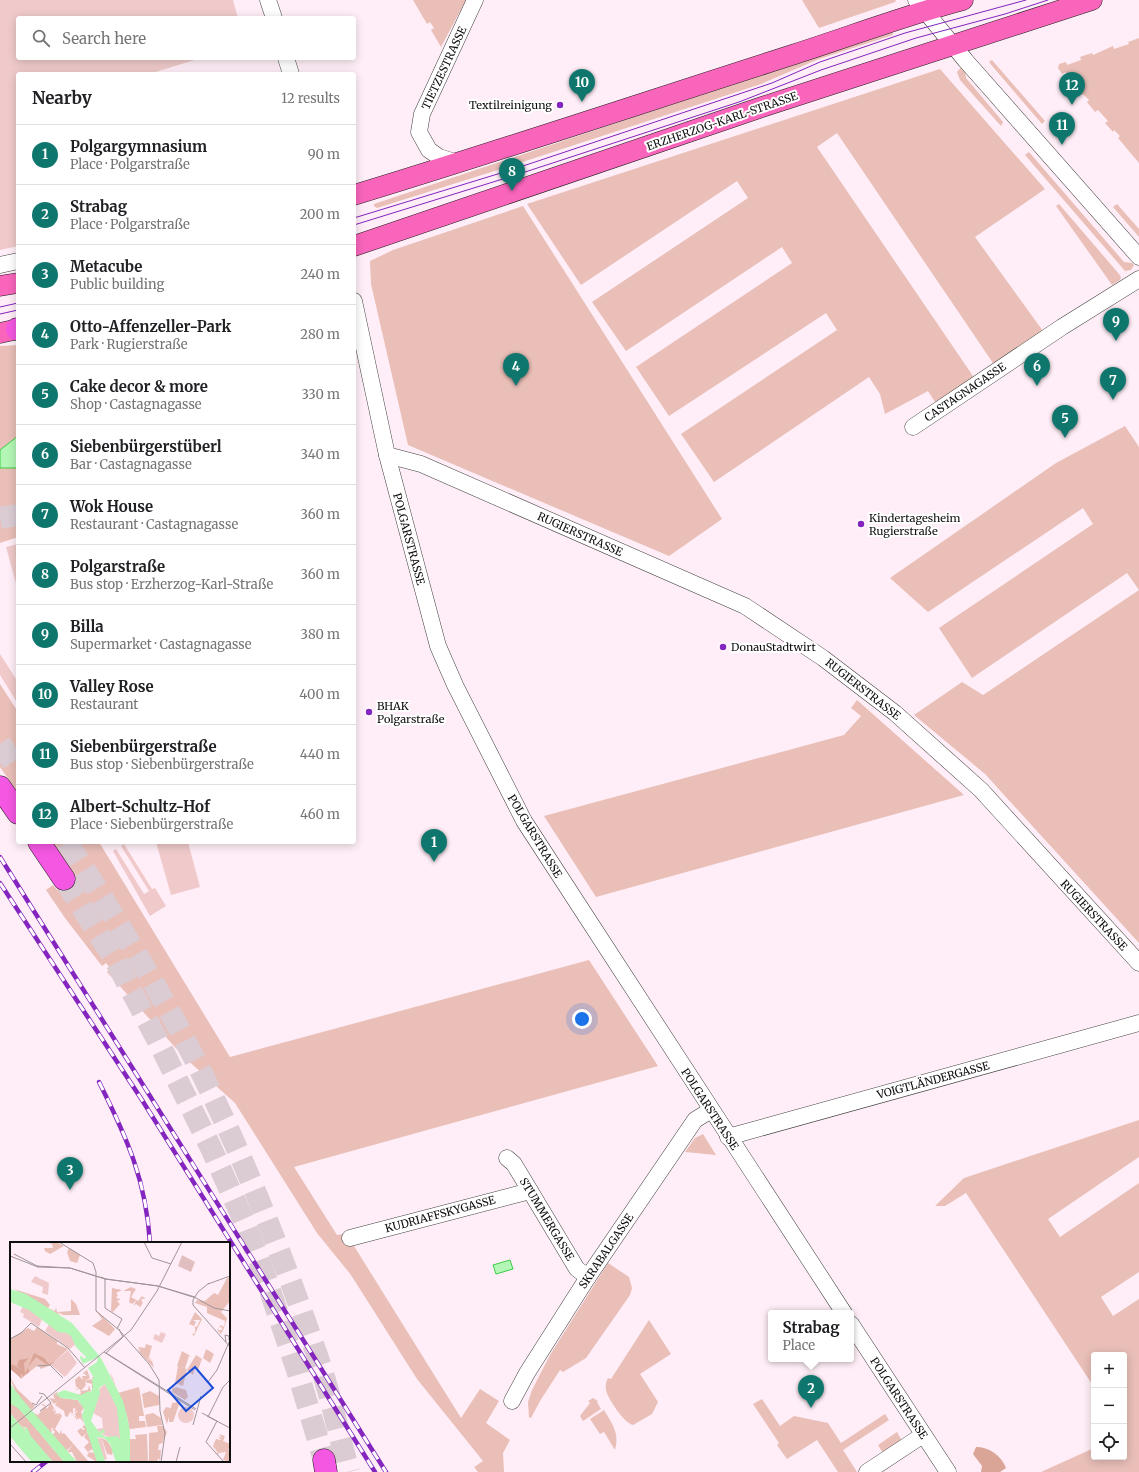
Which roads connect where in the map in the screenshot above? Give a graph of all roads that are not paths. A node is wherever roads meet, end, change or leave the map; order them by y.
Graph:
1 (268, 0) edge
2 (475, 0) edge
3 (963, 0) edge
4 (1092, 0) edge
5 (920, 5) edge
6 (273, 16) edge
7 (952, 45) junction
8 (287, 60) edge
9 (290, 72) edge
10 (458, 163) junction
11 (356, 194) edge
12 (356, 245) edge
13 (1139, 257) edge
14 (16, 261) edge
15 (0, 265) edge
16 (1139, 279) edge
17 (16, 282) edge
18 (0, 286) edge
19 (356, 311) edge
20 (913, 427) dead end
21 (387, 455) junction
22 (0, 787) edge
23 (16, 810) edge
24 (40, 844) edge
25 (64, 879) tunnel mouth
26 (1139, 963) edge
27 (1139, 1023) edge
28 (711, 1110) junction
29 (728, 1137) junction
30 (507, 1158) dead end
31 (530, 1191) junction
32 (350, 1238) dead end
33 (588, 1277) junction
34 (842, 1310) edge
35 (854, 1329) edge
36 (512, 1402) dead end
37 (924, 1435) junction
38 (867, 1472) edge
39 (948, 1472) edge

1 - 6 street
2 - 10 street, TIETZESTRASSE
3 - 5 main road
4 - 7 main road, ERZHERZOG-KARL-STRASSE
5 - 7 street
5 - 10 main road
7 - 12 main road, ERZHERZOG-KARL-STRASSE
7 - 13 street
8 - 9 street
10 - 11 main road
14 - 15 street
16 - 20 street, CASTAGNAGASSE
17 - 18 main road
19 - 21 street, POLGARSTRASSE
21 - 26 street, RUGIERSTRASSE
21 - 28 street, POLGARSTRASSE
22 - 23 highway
24 - 25 highway
27 - 29 street, VOIGTLÄNDERGASSE
28 - 29 street, POLGARSTRASSE
28 - 33 street, SKRABALGASSE
29 - 34 street, POLGARSTRASSE
30 - 31 street, STUMMERGASSE
31 - 32 street, KUDRIAFFSKYGASSE
31 - 33 street, STUMMERGASSE
33 - 36 street, SKRABALGASSE
35 - 37 street, POLGARSTRASSE
37 - 38 street
37 - 39 street, POLGARSTRASSE

